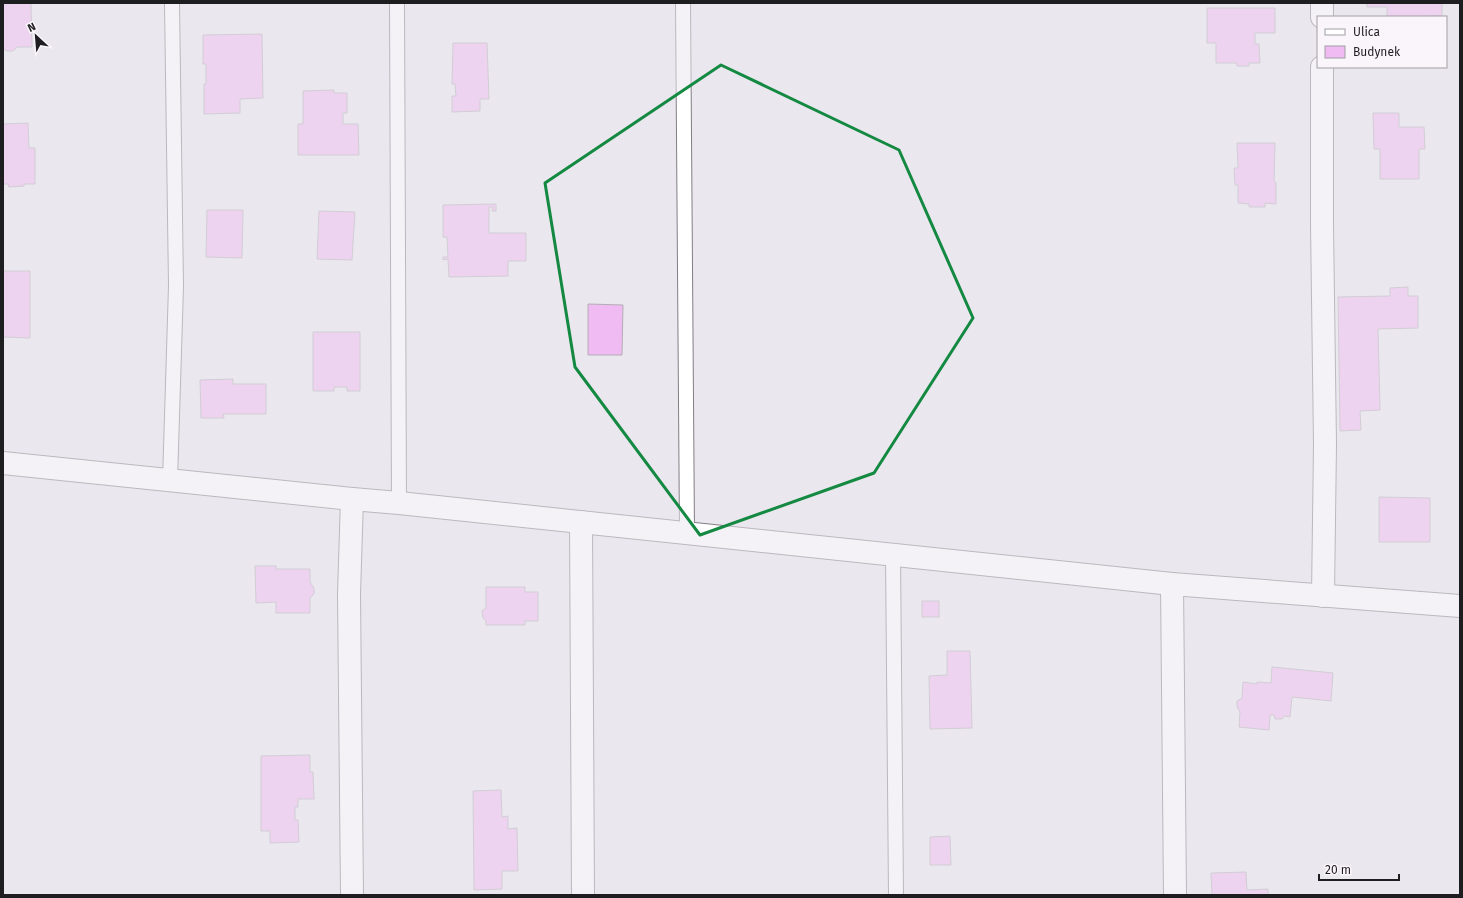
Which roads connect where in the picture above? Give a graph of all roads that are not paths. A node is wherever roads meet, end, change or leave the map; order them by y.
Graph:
1 (172, 3) edge
2 (397, 3) edge
3 (683, 3) edge
4 (1322, 3) edge
5 (1322, 16) edge
6 (1322, 68) edge
7 (3, 464) edge
8 (170, 480) junction
9 (352, 499) junction
10 (399, 503) junction
11 (582, 522) junction
12 (687, 533) junction
13 (892, 554) junction
14 (1172, 584) junction
15 (1323, 596) junction
16 (1460, 606) edge
17 (352, 895) edge
18 (583, 895) edge
19 (896, 895) edge
20 (1175, 895) edge

1 - 8 lane
2 - 10 lane
3 - 12 lane
4 - 5 street
6 - 15 street
7 - 8 street
8 - 9 street
9 - 10 street
9 - 17 street
10 - 11 street
11 - 12 street
11 - 18 street
12 - 13 street
13 - 14 street
13 - 19 lane
14 - 15 street
14 - 20 street
15 - 16 street

